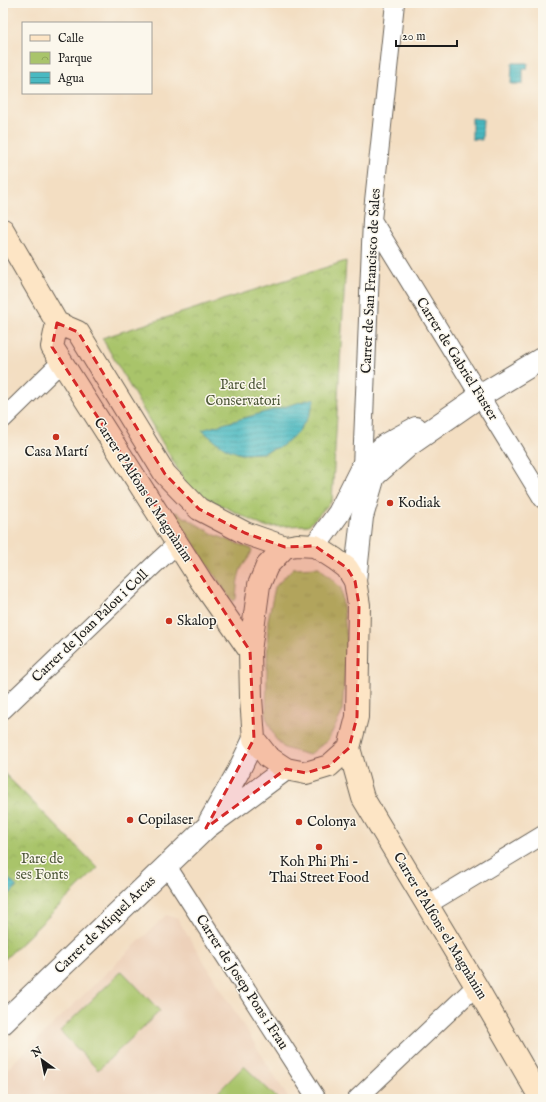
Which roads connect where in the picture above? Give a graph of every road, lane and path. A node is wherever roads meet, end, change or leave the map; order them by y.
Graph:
1 (395, 3) edge
2 (372, 220) junction
3 (3, 230) edge
4 (57, 323) junction
5 (543, 358) edge
6 (66, 369) junction
7 (480, 396) junction
8 (3, 419) edge
9 (368, 472) junction
10 (543, 499) edge
11 (178, 543) junction
12 (315, 546) junction
13 (285, 548) junction
14 (355, 581) junction
15 (250, 651) junction
16 (3, 710) edge
17 (254, 739) junction
18 (349, 748) junction
19 (286, 769) junction
20 (206, 828) junction
21 (543, 835) edge
22 (167, 866) junction
23 (427, 905) junction
24 (476, 986) junction
25 (3, 1023) edge
26 (540, 1094) edge
27 (317, 1099) edge
28 (357, 1099) edge

1 - 2 street, Carrer de San Francisco de Sales
2 - 7 street, Carrer de Gabriel Fuster
2 - 9 street, Carrer de San Francisco de Sales
3 - 4 main road
4 - 6 main road, Carrer d'Alfons el Magnànim
4 - 13 main road, Carrer d'Alfons el Magnànim
5 - 7 street
6 - 8 street
6 - 11 main road, Carrer d'Alfons el Magnànim
7 - 9 street
7 - 10 street, Carrer de Gabriel Fuster
9 - 12 street, Carrer de San Francisco de Sales
9 - 14 street, Carrer de San Francisco de Sales
11 - 15 main road, Carrer d'Alfons el Magnànim
11 - 16 street, Carrer de Joan Palou i Coll
12 - 13 main road
12 - 14 main road
13 - 15 main road
14 - 18 main road
15 - 17 main road
17 - 19 main road
17 - 20 street, Carrer de Miquel Arcas
18 - 19 main road
18 - 23 main road, Carrer d'Alfons el Magnànim
19 - 20 street, Carrer de Miquel Arcas
20 - 22 street, Carrer de Miquel Arcas
21 - 23 street
22 - 25 street, Carrer de Miquel Arcas
22 - 27 street, Carrer de Josep Pons i Frau
23 - 24 main road, Carrer d'Alfons el Magnànim
24 - 26 main road, Carrer d'Alfons el Magnànim
24 - 28 street

